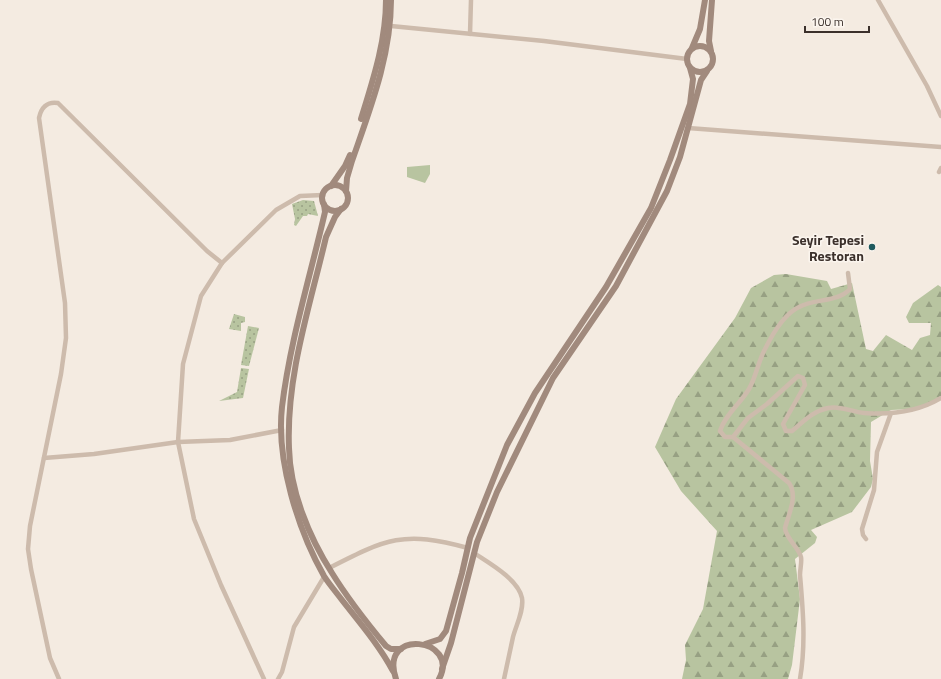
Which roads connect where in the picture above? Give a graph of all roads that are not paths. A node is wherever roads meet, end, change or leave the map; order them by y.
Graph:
1 (386, 0) edge
2 (391, 0) edge
3 (471, 0) edge
4 (705, 0) edge
5 (712, 0) edge
6 (878, 0) edge
7 (391, 26) junction
8 (470, 34) junction
9 (692, 48) junction
10 (711, 51) junction
11 (687, 60) junction
12 (690, 68) junction
13 (707, 70) junction
14 (941, 116) edge
15 (688, 128) junction
16 (941, 146) edge
17 (331, 186) junction
18 (346, 192) junction
19 (323, 195) junction
20 (324, 204) junction
21 (341, 209) junction
22 (222, 263) junction
23 (848, 273) dead end
24 (941, 398) edge
25 (891, 413) junction
26 (282, 430) junction
27 (733, 436) junction
28 (178, 442) junction
29 (44, 458) junction
30 (866, 539) dead end
31 (468, 548) junction
32 (474, 553) junction
33 (329, 568) junction
34 (324, 577) junction
35 (425, 644) junction
36 (401, 649) junction
37 (442, 669) junction
38 (393, 671) junction
39 (58, 679) edge
40 (264, 679) edge
41 (278, 679) edge
42 (396, 679) edge
43 (439, 679) edge
44 (504, 679) edge
45 (800, 679) edge

1 - 17 street
2 - 7 street
3 - 8 street
4 - 9 street
5 - 10 street
6 - 14 street
7 - 8 street
7 - 18 street
8 - 11 street
9 - 10 street
9 - 11 street
10 - 13 street
11 - 12 street
12 - 13 street
12 - 31 street
13 - 15 street
15 - 16 street
15 - 32 street
17 - 18 street
17 - 19 street
18 - 21 street
19 - 20 street
19 - 22 street
20 - 21 street
20 - 26 street
21 - 33 street
22 - 28 street
22 - 29 street
23 - 27 street
24 - 25 street
25 - 27 street
25 - 30 street
26 - 28 street
26 - 34 street
27 - 45 street
28 - 29 street
28 - 40 street
29 - 39 street
31 - 33 street
31 - 35 street
32 - 37 street
32 - 44 street
33 - 36 street
34 - 38 street
34 - 41 street
35 - 36 street
35 - 37 street
36 - 38 street
37 - 43 street
38 - 42 street

